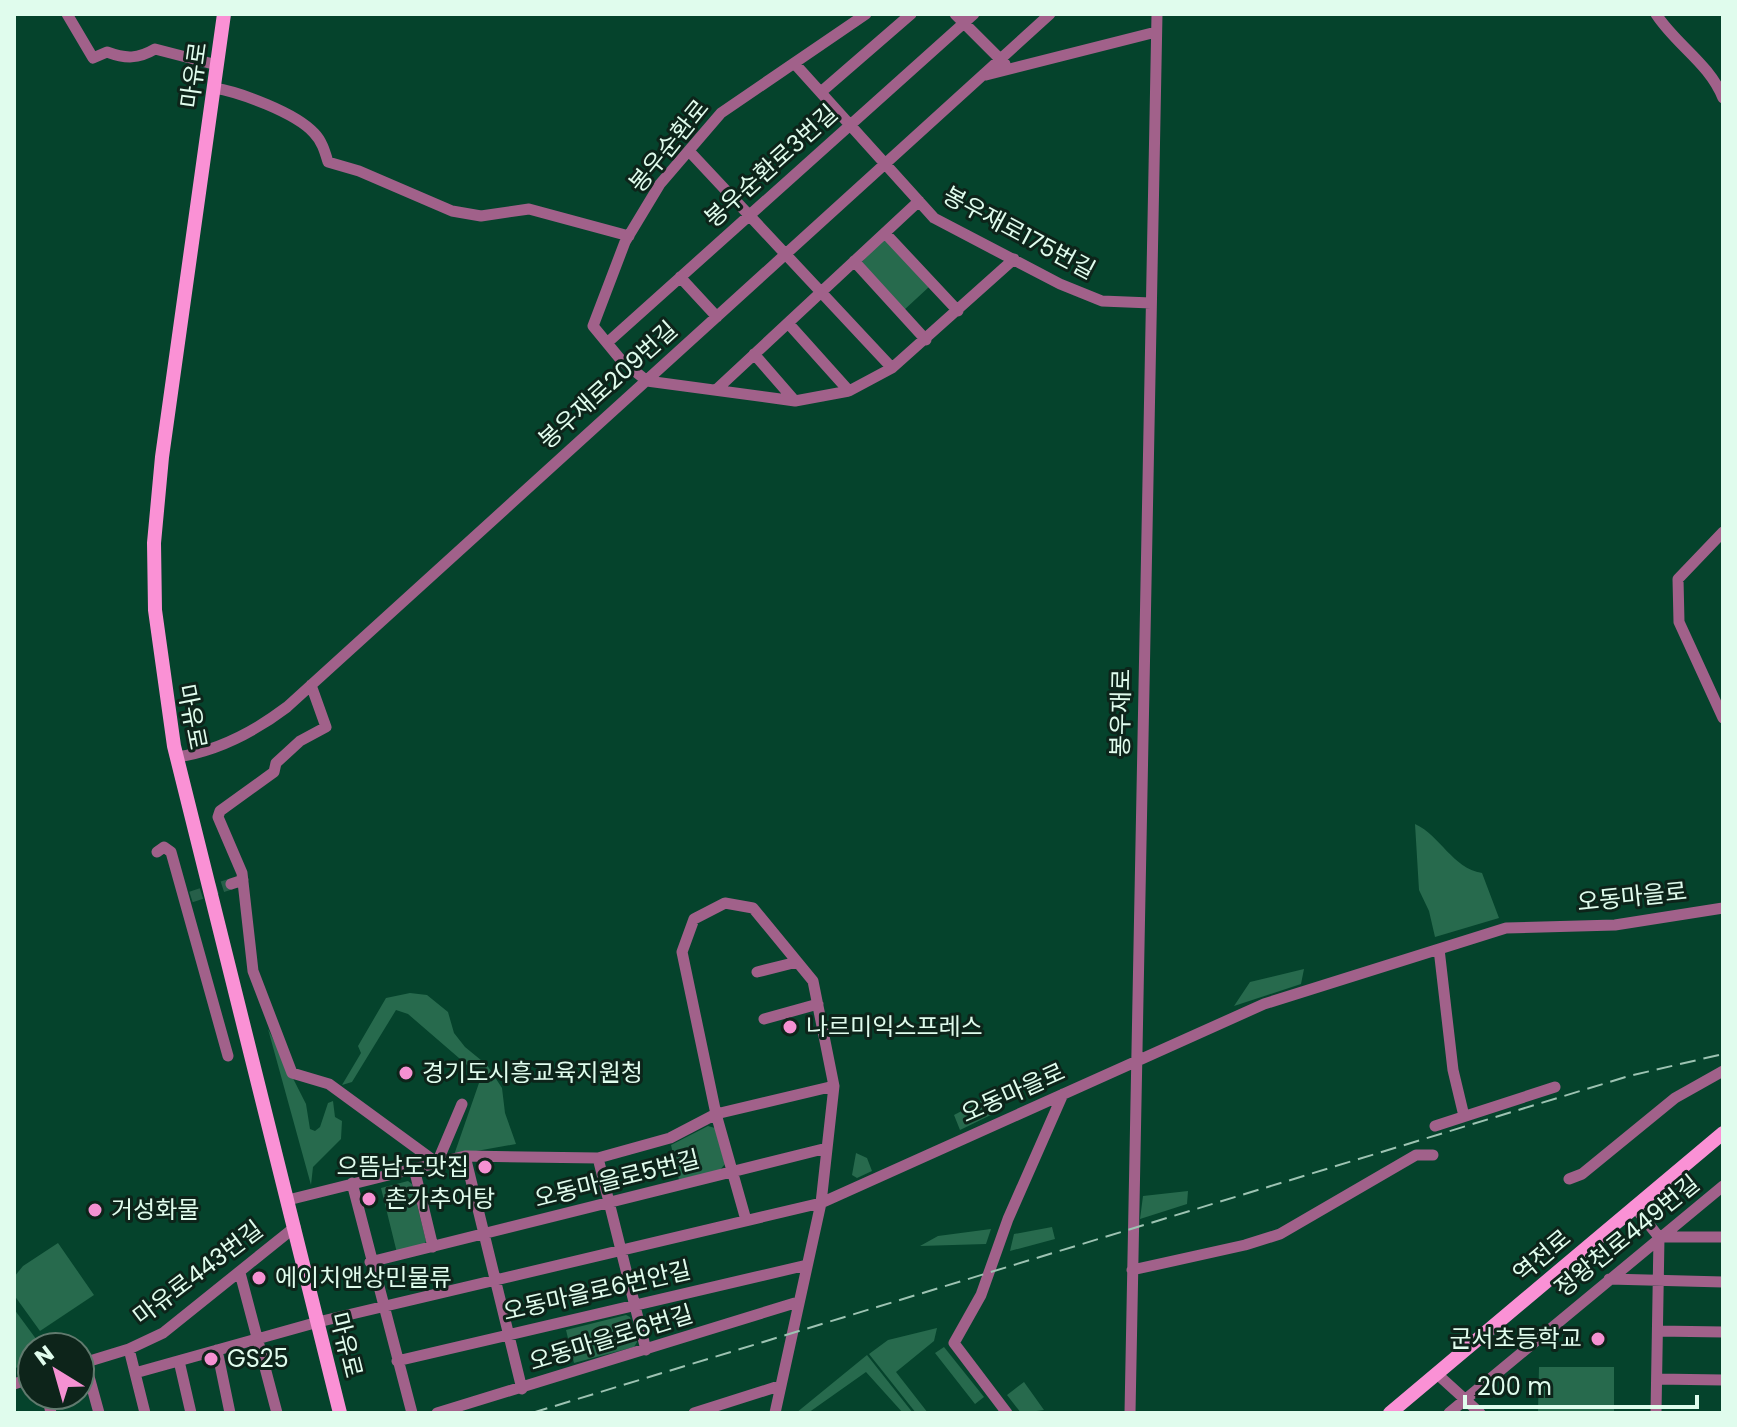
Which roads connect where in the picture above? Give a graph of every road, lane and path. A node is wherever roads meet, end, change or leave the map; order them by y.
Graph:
1 (67, 14) edge
2 (224, 14) edge
3 (866, 14) edge
4 (911, 14) edge
5 (974, 14) edge
6 (1050, 14) edge
7 (1157, 14) edge
8 (1656, 14) edge
9 (959, 18) edge
10 (1156, 32) junction
11 (1000, 60) junction
12 (795, 64) junction
13 (217, 65) junction
14 (1010, 69) junction
15 (981, 77) junction
16 (214, 88) junction
17 (821, 92) junction
18 (1723, 98) edge
19 (851, 124) junction
20 (689, 151) junction
21 (887, 162) junction
22 (919, 201) junction
23 (749, 216) junction
24 (885, 233) junction
25 (629, 236) junction
26 (785, 255) junction
27 (1014, 259) junction
28 (854, 261) junction
29 (680, 277) junction
30 (820, 293) junction
31 (1151, 303) junction
32 (958, 311) junction
33 (717, 317) junction
34 (788, 323) junction
35 (926, 340) junction
36 (607, 343) junction
37 (754, 354) junction
38 (892, 368) junction
39 (647, 381) junction
40 (717, 389) junction
41 (849, 391) junction
42 (795, 401) junction
43 (1723, 532) edge
44 (311, 685) junction
45 (1723, 718) edge
46 (177, 757) junction
47 (157, 852) dead end
48 (243, 880) junction
49 (231, 884) tunnel mouth
50 (1723, 908) edge
51 (1439, 949) junction
52 (797, 962) junction
53 (757, 972) dead end
54 (818, 1004) junction
55 (764, 1019) dead end
56 (228, 1056) dead end
57 (1136, 1061) junction
58 (1723, 1071) edge
59 (834, 1086) junction
60 (1555, 1087) dead end
61 (1063, 1094) junction
62 (462, 1104) dead end
63 (716, 1114) junction
64 (1464, 1116) junction
65 (1435, 1126) dead end
66 (1723, 1133) edge
67 (1723, 1141) edge
68 (827, 1148) junction
69 (1433, 1155) dead end
70 (465, 1156) junction
71 (598, 1158) junction
72 (437, 1163) junction
73 (414, 1168) junction
74 (734, 1172) junction
75 (1569, 1179) dead end
76 (352, 1183) junction
77 (1723, 1186) edge
78 (1717, 1195) edge
79 (288, 1200) junction
80 (821, 1203) junction
81 (610, 1204) junction
82 (1636, 1209) junction
83 (746, 1220) junction
84 (295, 1227) junction
85 (484, 1235) junction
86 (1659, 1237) junction
87 (1723, 1237) edge
88 (433, 1247) junction
89 (622, 1251) junction
90 (370, 1262) junction
91 (807, 1265) junction
92 (1132, 1270) junction
93 (240, 1273) junction
94 (1609, 1279) junction
95 (496, 1281) junction
96 (1659, 1281) junction
97 (1723, 1282) edge
98 (798, 1302) junction
99 (635, 1304) junction
100 (382, 1308) junction
101 (318, 1322) junction
102 (1658, 1331) junction
103 (1723, 1332) edge
104 (508, 1333) junction
105 (258, 1339) junction
106 (129, 1349) junction
107 (217, 1350) junction
108 (646, 1350) junction
109 (96, 1359) edge
110 (179, 1361) junction
111 (397, 1361) junction
112 (135, 1373) junction
113 (1438, 1375) junction
114 (1657, 1379) junction
115 (1723, 1380) edge
116 (779, 1386) junction
117 (522, 1389) junction
118 (1465, 1399) junction
119 (145, 1413) edge
120 (191, 1413) edge
121 (230, 1413) edge
122 (277, 1413) edge
123 (340, 1413) edge
124 (412, 1413) edge
125 (437, 1413) edge
126 (694, 1413) edge
127 (775, 1413) edge
128 (1007, 1413) edge
129 (1130, 1413) edge
130 (1390, 1413) edge
131 (1399, 1413) edge
132 (1449, 1413) edge
133 (1480, 1413) edge
134 (1656, 1413) edge

1 - 13 street
2 - 13 main road, 마유로
3 - 12 street, 봉우순환로
4 - 17 street
5 - 9 street, 봉우순환로3번길
6 - 11 street, 봉우재로209번길
7 - 10 street, 봉우재로
8 - 18 street
9 - 11 street
9 - 19 street, 봉우순환로3번길
10 - 14 street
10 - 31 street, 봉우재로
11 - 14 street
11 - 15 street, 봉우재로209번길
12 - 17 street, 봉우재로175번길
12 - 20 street, 봉우순환로
13 - 16 main road, 마유로
14 - 15 street
15 - 21 street, 봉우재로209번길
16 - 25 street
16 - 46 main road, 마유로
17 - 19 street, 봉우재로175번길
19 - 21 street, 봉우재로175번길
19 - 23 street, 봉우순환로3번길
20 - 23 street
20 - 25 street, 봉우순환로
21 - 22 street, 봉우재로175번길
21 - 26 street, 봉우재로209번길
22 - 24 street
22 - 27 street, 봉우재로175번길
23 - 26 street
23 - 29 street, 봉우순환로3번길
24 - 28 street
24 - 32 street
25 - 36 street, 봉우순환로
26 - 30 street
26 - 33 street, 봉우재로209번길
27 - 31 street, 봉우재로175번길
27 - 32 street
28 - 30 street
28 - 35 street
29 - 33 street
29 - 36 street, 봉우순환로3번길
30 - 34 street
30 - 38 street
31 - 57 street, 봉우재로
32 - 35 street
33 - 39 street, 봉우재로209번길
34 - 37 street
34 - 41 street
35 - 38 street
36 - 39 street
37 - 40 street
37 - 42 street
38 - 41 street
39 - 40 street
39 - 44 street, 봉우재로209번길
40 - 42 street
41 - 42 street
43 - 45 street
44 - 46 street, 봉우재로209번길
44 - 48 street
46 - 79 main road, 마유로
47 - 56 street
48 - 49 street
48 - 72 street
50 - 51 street, 오동마을로
51 - 57 street, 오동마을로
51 - 64 street
52 - 53 street
52 - 54 street
52 - 63 street
54 - 55 street
54 - 59 street
57 - 61 street, 오동마을로
57 - 92 street, 봉우재로
58 - 75 street
59 - 63 street
59 - 68 street
60 - 64 street
61 - 80 street, 오동마을로
61 - 128 street
62 - 72 street
63 - 71 street
63 - 74 street
64 - 65 street
66 - 82 main road, 역전로
67 - 82 main road, 역전로
68 - 74 street, 오동마을로5번길
68 - 80 street
69 - 92 street
70 - 71 street
70 - 72 street
70 - 85 street
71 - 81 street
72 - 73 street
73 - 76 street
73 - 88 street
74 - 81 street, 오동마을로5번길
74 - 83 street
76 - 79 street
76 - 90 street
77 - 78 street, 정왕천로449번길
78 - 86 street, 정왕천로449번길
79 - 84 main road, 마유로
80 - 83 street, 오동마을로
80 - 91 street
81 - 85 street, 오동마을로5번길
81 - 89 street
82 - 86 street
82 - 113 main road, 역전로
83 - 89 street, 오동마을로
84 - 93 street, 마유로443번길
84 - 101 main road, 마유로
85 - 88 street, 오동마을로5번길
85 - 95 street
86 - 87 street
86 - 94 street, 정왕천로449번길
86 - 96 street
88 - 90 street, 오동마을로5번길
89 - 95 street, 오동마을로
89 - 99 street
90 - 100 street
91 - 98 street
91 - 99 street, 오동마을로6번안길
92 - 129 street, 봉우재로
93 - 105 street
93 - 106 street, 마유로443번길
94 - 96 street
94 - 118 street, 정왕천로449번길
95 - 100 street, 오동마을로
95 - 104 street
96 - 97 street
96 - 102 street
98 - 108 street, 오동마을로6번길
98 - 116 street
99 - 104 street, 오동마을로6번안길
99 - 108 street
100 - 101 street, 오동마을로
100 - 111 street
101 - 105 street, 오동마을로
101 - 123 main road, 마유로
102 - 103 street
102 - 114 street
104 - 111 street, 오동마을로6번안길
104 - 117 street
105 - 107 street, 오동마을로
105 - 122 street
106 - 109 street, 마유로443번길
106 - 112 street
107 - 110 street, 오동마을로
107 - 121 street
108 - 117 street, 오동마을로6번길
110 - 112 street, 오동마을로
110 - 120 street
111 - 124 street
112 - 119 street
113 - 118 street
113 - 130 main road, 역전로
113 - 131 main road, 역전로
114 - 115 street
114 - 134 street
116 - 126 street
116 - 127 street
117 - 125 street, 오동마을로6번길
118 - 132 street, 정왕천로449번길
118 - 133 street

